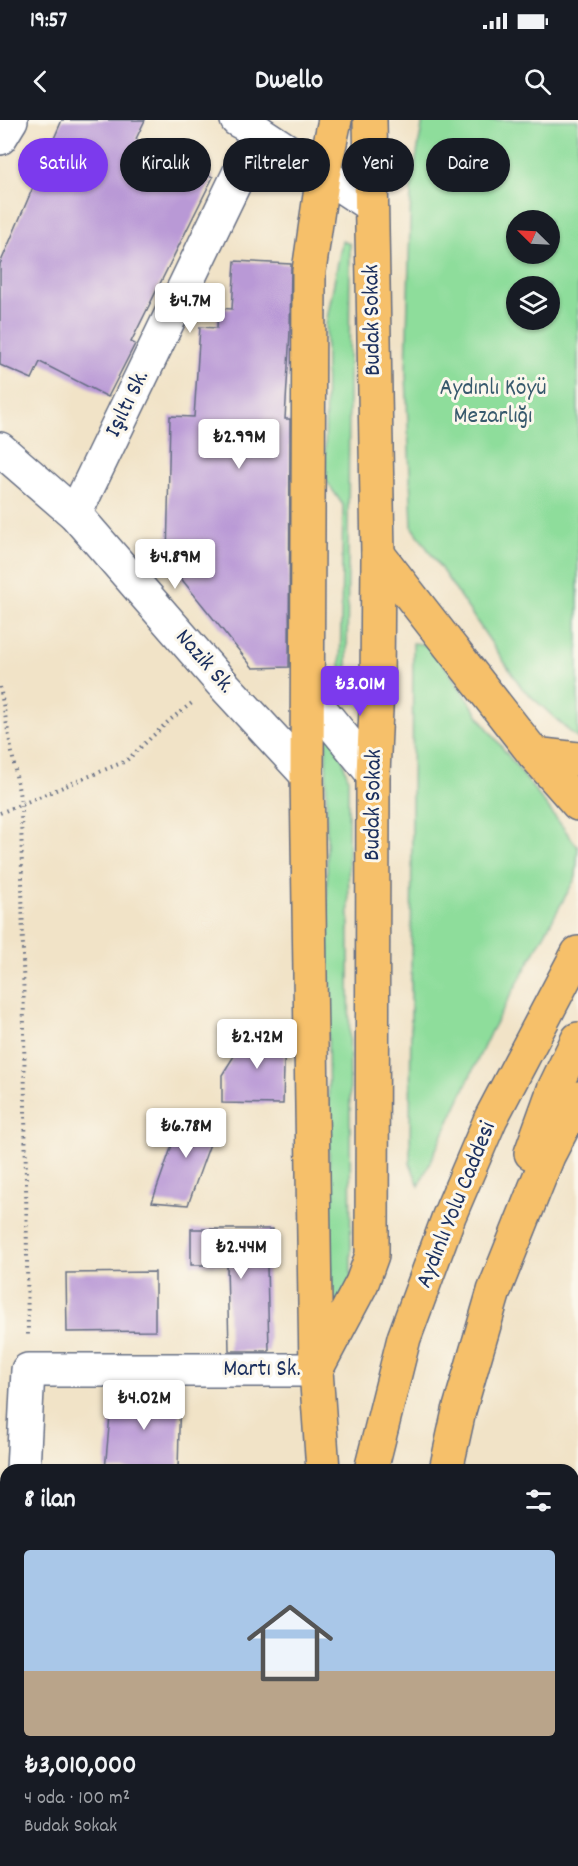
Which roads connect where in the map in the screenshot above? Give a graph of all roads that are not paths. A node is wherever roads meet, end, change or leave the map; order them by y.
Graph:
1 (10, 120) edge
2 (335, 120) edge
3 (369, 120) edge
4 (248, 126) edge
5 (0, 138) edge
6 (266, 138) edge
7 (330, 143) edge
8 (330, 179) edge
9 (321, 192) edge
10 (370, 205) junction
11 (0, 448) edge
12 (75, 514) junction
13 (378, 554) junction
14 (308, 694) junction
15 (534, 754) junction
16 (578, 759) edge
17 (373, 774) junction
18 (307, 775) junction
19 (578, 804) edge
20 (578, 953) edge
21 (578, 1039) edge
22 (578, 1098) edge
23 (494, 1291) junction
24 (316, 1370) junction
25 (23, 1464) edge
26 (323, 1464) edge
27 (372, 1464) edge
28 (447, 1464) edge

1 - 5 street
2 - 7 main road
3 - 10 main road, Budak Sokak
4 - 6 street
4 - 12 street, Işıltı Sk.
8 - 10 street
9 - 14 main road
10 - 13 main road, Budak Sokak
11 - 12 street, Nazik Sk.
12 - 18 street, Nazik Sk.
13 - 15 main road
13 - 17 main road, Budak Sokak
14 - 17 street
14 - 18 main road
15 - 16 main road
15 - 19 main road
17 - 24 main road, Budak Sokak
18 - 24 main road
20 - 27 main road, Aydınlı Yolu Caddesi
21 - 23 main road
22 - 23 main road
23 - 28 main road
24 - 25 street, Martı Sk.
24 - 26 main road

